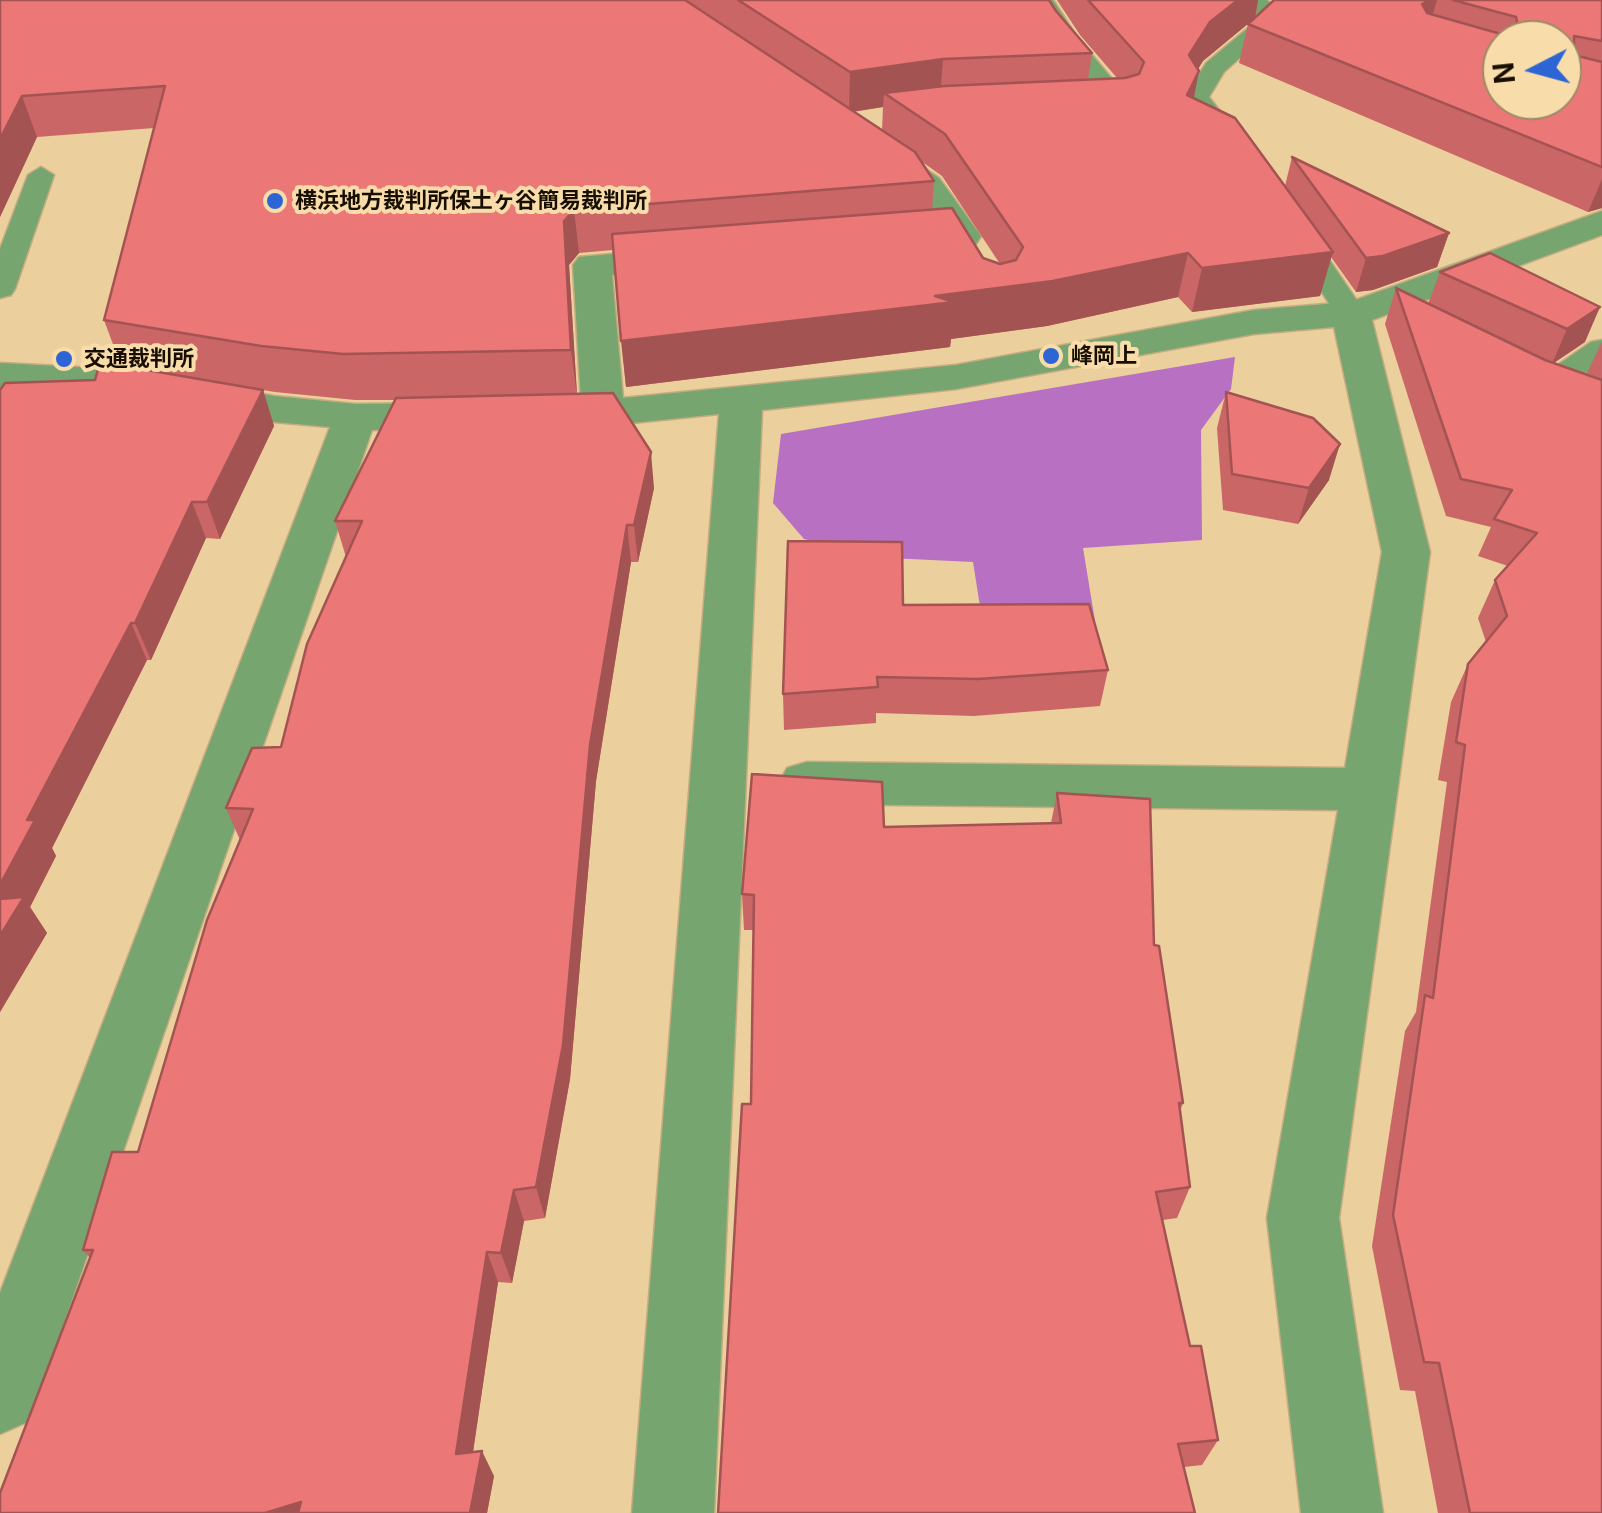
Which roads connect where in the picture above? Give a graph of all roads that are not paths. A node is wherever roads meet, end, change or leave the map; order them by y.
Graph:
1 (1038, 0) edge
2 (1254, 0) edge
3 (1039, 108) edge
4 (890, 120) edge
5 (1244, 160) edge
6 (41, 174) dead end
7 (1279, 208) edge
8 (1602, 222) edge
9 (885, 242) edge
10 (729, 254) edge
11 (0, 289) edge
12 (1387, 314) junction
13 (1602, 349) edge
14 (6, 383) edge
15 (1547, 383) edge
16 (741, 399) junction
17 (602, 413) junction
18 (354, 417) junction
19 (718, 782) junction
20 (1369, 789) junction
21 (0, 1394) edge
22 (673, 1513) edge
23 (1342, 1513) edge

1 - 3 street
2 - 5 lane
4 - 9 street
6 - 11 lane
7 - 12 lane
8 - 12 street
10 - 17 street
12 - 16 street
12 - 20 street
13 - 15 lane
14 - 18 street
16 - 17 street
16 - 19 street
17 - 18 street
18 - 21 street
19 - 20 street
19 - 22 street
20 - 23 street

